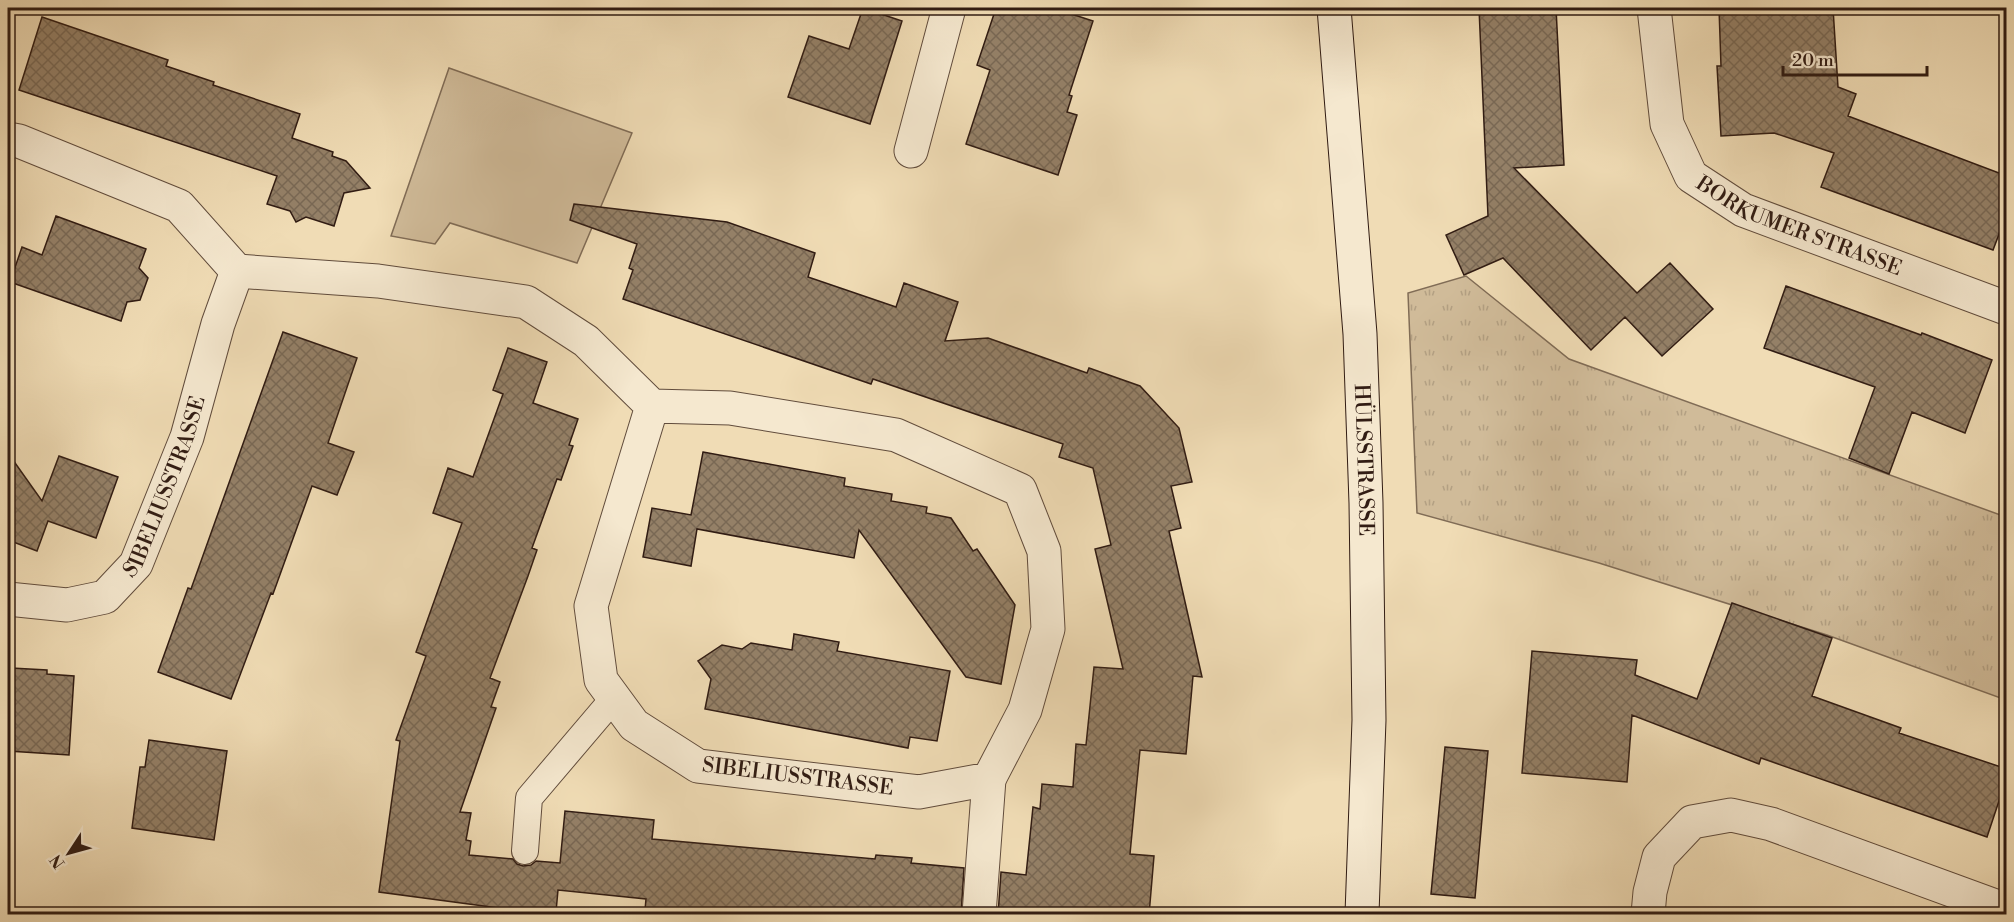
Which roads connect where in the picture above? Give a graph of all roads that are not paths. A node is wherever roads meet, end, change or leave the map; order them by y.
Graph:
1 (949, 8) edge
2 (1334, 8) edge
3 (1654, 8) edge
4 (8, 139) edge
5 (911, 151) dead end
6 (237, 271) junction
7 (2007, 308) edge
8 (652, 406) junction
9 (8, 599) edge
10 (614, 698) junction
11 (989, 779) junction
12 (525, 851) dead end
13 (2007, 910) edge
14 (979, 915) edge
15 (1362, 915) edge
16 (1648, 915) edge

1 - 5 street
2 - 15 street, HÜLSSTRASSE
3 - 7 street, BORKUMER STRASSE
4 - 6 street
6 - 8 street
6 - 9 street, SIBELIUSSTRASSE
8 - 10 street, SIBELIUSSTRASSE
8 - 11 street
10 - 11 street, SIBELIUSSTRASSE
10 - 12 lane
11 - 14 street
13 - 16 street

